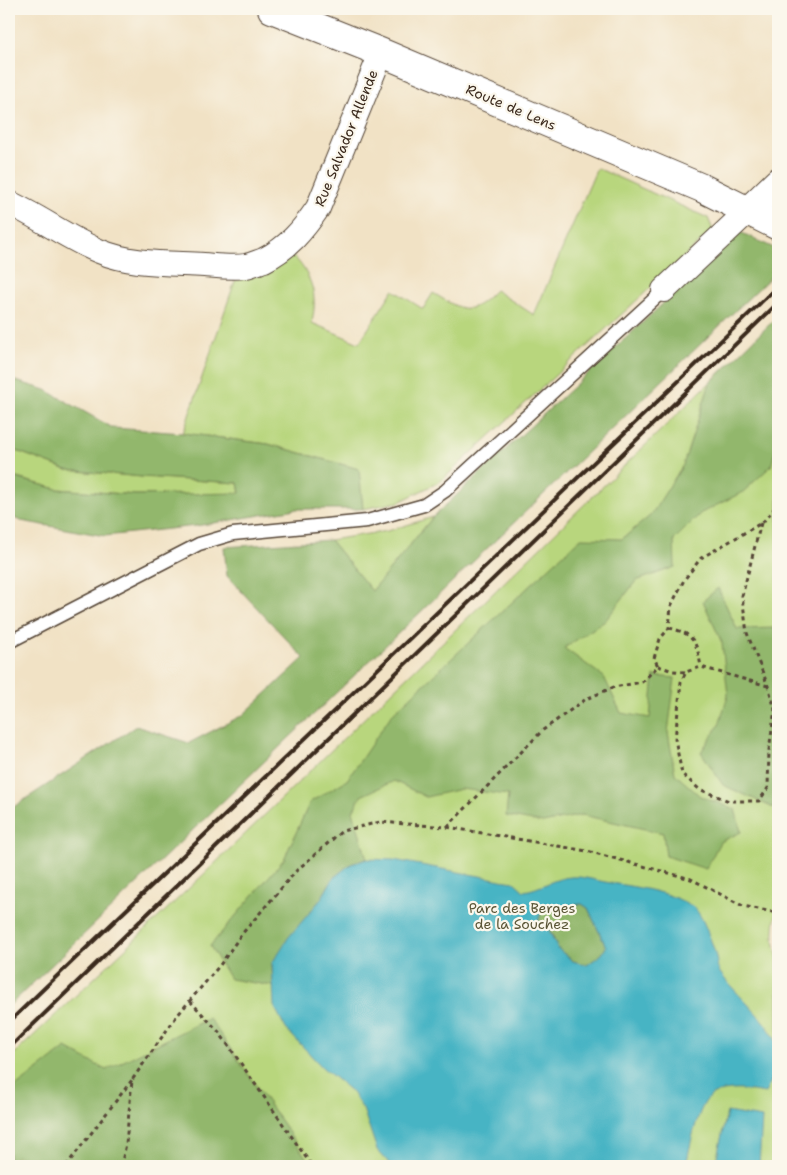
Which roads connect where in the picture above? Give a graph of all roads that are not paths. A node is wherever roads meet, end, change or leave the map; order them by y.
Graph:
1 (272, 9) edge
2 (380, 52) junction
3 (778, 182) edge
4 (9, 202) edge
5 (749, 210) junction
6 (778, 226) edge
7 (664, 290) joint
8 (9, 642) edge

1 - 2 street, Route de Lens
2 - 4 street, Rue Salvador Allende
2 - 5 street, Route de Lens
3 - 5 street
5 - 6 street, Route de Lens
5 - 7 street
7 - 8 lane

